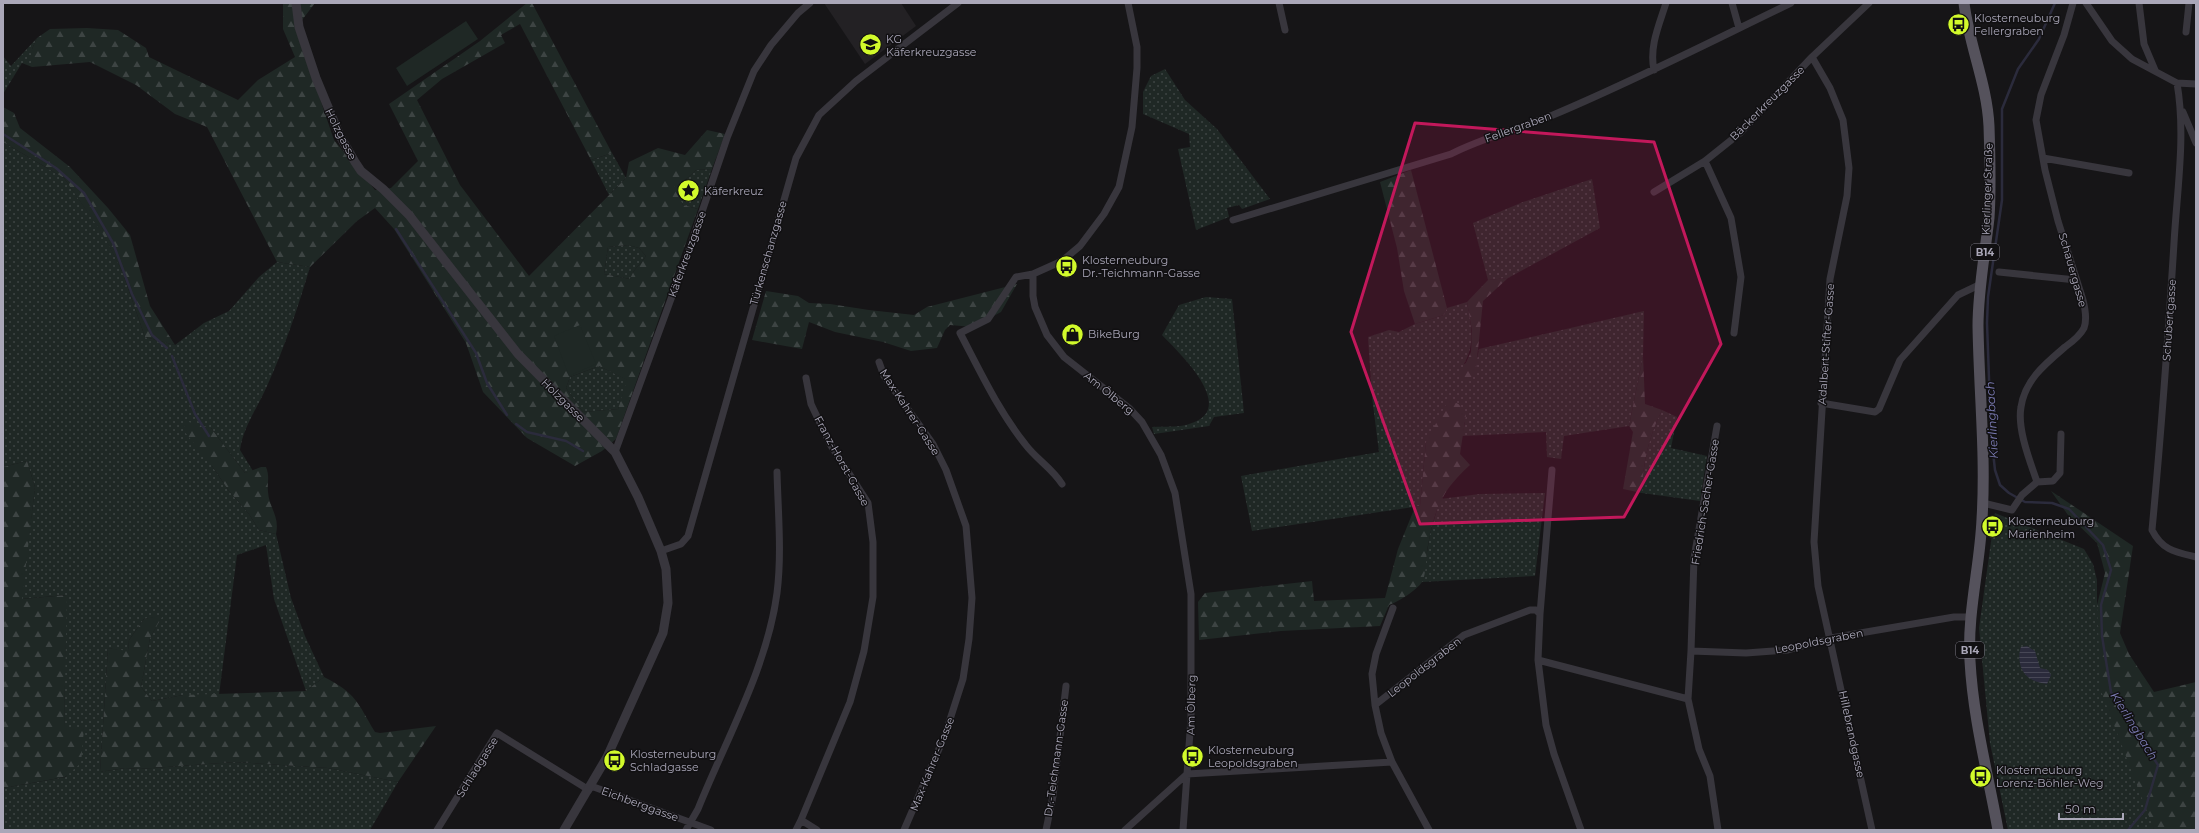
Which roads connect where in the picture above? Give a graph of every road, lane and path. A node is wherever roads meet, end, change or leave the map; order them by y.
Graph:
1 (296, 3) edge
2 (810, 3) edge
3 (958, 3) edge
4 (1128, 3) edge
5 (1279, 3) edge
6 (1666, 3) edge
7 (1732, 3) edge
8 (1791, 3) edge
9 (1869, 3) edge
10 (1964, 3) edge
11 (2073, 3) edge
12 (2086, 3) edge
13 (2139, 3) edge
14 (2190, 3) edge
15 (1739, 28) junction
16 (1285, 30) dead end
17 (2186, 32) dead end
18 (1812, 57) junction
19 (1654, 70) junction
20 (2155, 70) junction
21 (2177, 83) junction
22 (2196, 84) edge
23 (2182, 110) junction
24 (2196, 143) edge
25 (2043, 158) junction
26 (1705, 161) junction
27 (2129, 173) dead end
28 (1654, 192) dead end
29 (1233, 220) dead end
30 (1999, 272) dead end
31 (1033, 274) junction
32 (2076, 280) junction
33 (1981, 284) junction
34 (1734, 333) dead end
35 (879, 362) dead end
36 (806, 378) dead end
37 (1821, 404) junction
38 (1717, 426) dead end
39 (2061, 434) dead end
40 (615, 452) junction
41 (1552, 470) dead end
42 (777, 472) dead end
43 (2037, 482) junction
44 (1062, 484) dead end
45 (1983, 503) junction
46 (661, 551) junction
47 (2196, 557) edge
48 (1393, 608) dead end
49 (1540, 614) junction
50 (1971, 617) junction
51 (1831, 638) junction
52 (1691, 650) junction
53 (1538, 660) junction
54 (1066, 686) dead end
55 (1688, 699) junction
56 (1375, 705) junction
57 (1392, 762) junction
58 (1186, 774) junction
59 (590, 788) junction
60 (801, 820) junction
61 (691, 822) junction
62 (437, 830) edge
63 (564, 830) edge
64 (686, 830) edge
65 (711, 830) edge
66 (796, 830) edge
67 (817, 830) edge
68 (904, 830) edge
69 (1046, 830) edge
70 (1125, 830) edge
71 (1183, 830) edge
72 (1429, 830) edge
73 (1581, 830) edge
74 (1718, 830) edge
75 (1872, 830) edge
76 (1998, 830) edge

1 - 40 street, Holzgasse
2 - 40 street, Käferkreuzgasse
3 - 46 street, Türkenschanzgasse
4 - 31 street
5 - 16 street
6 - 19 street
7 - 15 street
8 - 15 street, Fellergraben
9 - 18 street, Bäckerkreuzgasse
10 - 33 main road, Kierlinger Straße / B14
11 - 25 street, Schauergasse
12 - 20 street
13 - 20 street
14 - 17 street
15 - 19 street, Fellergraben
18 - 26 street, Bäckerkreuzgasse
18 - 37 street, Adalbert-Stifter-Gasse
19 - 29 street, Fellergraben
20 - 21 street
21 - 22 street
21 - 23 street, Schubertgasse
23 - 24 street, Schubertgasse
23 - 47 street, Schubertgasse
25 - 27 street
25 - 32 street, Schauergasse
26 - 28 street, Bäckerkreuzgasse
26 - 34 street
30 - 32 street
31 - 44 street
31 - 58 street, Am Ölberg
32 - 43 street, Schauergasse
33 - 37 street
33 - 45 main road, Kierlinger Straße / B14
35 - 68 street, Max-Kahrer-Gasse
36 - 60 street, Franz-Horst-Gasse
37 - 51 street, Adalbert-Stifter-Gasse
38 - 52 street, Friedrich-Sacher-Gasse
39 - 43 street
40 - 46 street, Holzgasse
41 - 49 street
42 - 61 street
43 - 45 street
45 - 50 main road, Kierlinger Straße / B14
46 - 59 street, Holzgasse
48 - 56 street, Leopoldsgraben
49 - 53 street
49 - 56 street, Leopoldsgraben
50 - 51 street, Leopoldsgraben
50 - 76 main road, Kierlinger Straße / B14
51 - 52 street, Leopoldsgraben
51 - 75 street, Hillebrandgasse
52 - 55 street
53 - 55 street
53 - 73 street
54 - 69 street, Dr.-Teichmann-Gasse
55 - 74 street
56 - 57 street, Leopoldsgraben
57 - 58 street
57 - 72 street, Leopoldsgraben
58 - 70 street
58 - 71 street, Am Ölberg
59 - 61 street, Eichberggasse
59 - 62 street, Schladgasse
59 - 63 street, Holzgasse
60 - 66 street
60 - 67 street
61 - 64 street
61 - 65 street, Eichberggasse

